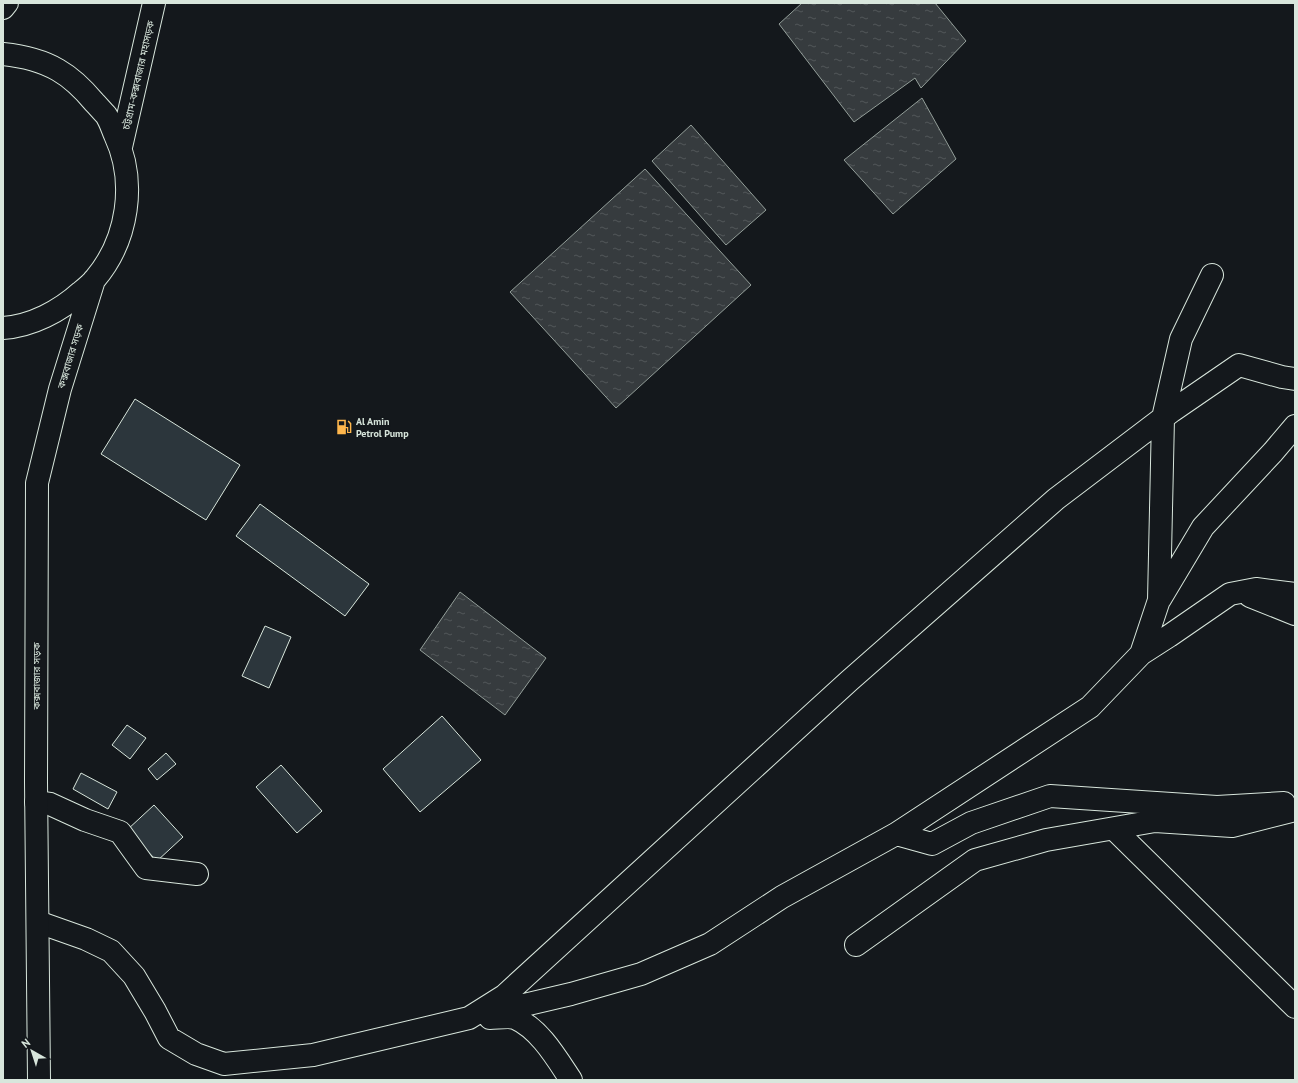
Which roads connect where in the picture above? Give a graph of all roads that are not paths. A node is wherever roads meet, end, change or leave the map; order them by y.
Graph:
1 (7, 3) edge
2 (154, 3) edge
3 (3, 8) edge
4 (3, 54) edge
5 (121, 147) junction
6 (1212, 275) dead end
7 (94, 280) junction
8 (3, 328) edge
9 (1295, 379) edge
10 (1163, 418) junction
11 (1295, 426) edge
12 (1242, 593) junction
13 (1295, 594) edge
14 (1159, 600) junction
15 (1295, 614) edge
16 (1140, 654) junction
17 (36, 802) junction
18 (1295, 802) edge
19 (1295, 810) edge
20 (1114, 829) junction
21 (896, 834) junction
22 (197, 874) dead end
23 (38, 922) junction
24 (856, 945) dead end
25 (1295, 1007) edge
26 (469, 1018) junction
27 (220, 1072) edge
28 (39, 1080) edge
29 (571, 1080) edge

1 - 3 main road
2 - 5 main road, চট্টগ্রাম-কক্সবাজার মহাসড়ক
4 - 5 main road
5 - 7 main road
6 - 10 main road
7 - 8 main road
7 - 17 main road, কক্সবাজার সড়ক
9 - 10 main road
10 - 14 main road
10 - 26 main road
11 - 14 main road
12 - 13 main road
12 - 15 main road
12 - 16 main road
14 - 16 main road
16 - 21 main road
17 - 22 main road
17 - 23 main road, কক্সবাজার সড়ক
18 - 21 main road
19 - 20 main road
20 - 24 main road
20 - 25 main road
21 - 26 main road
23 - 27 main road
23 - 28 main road, কক্সবাজার সড়ক
26 - 27 main road
26 - 29 main road

